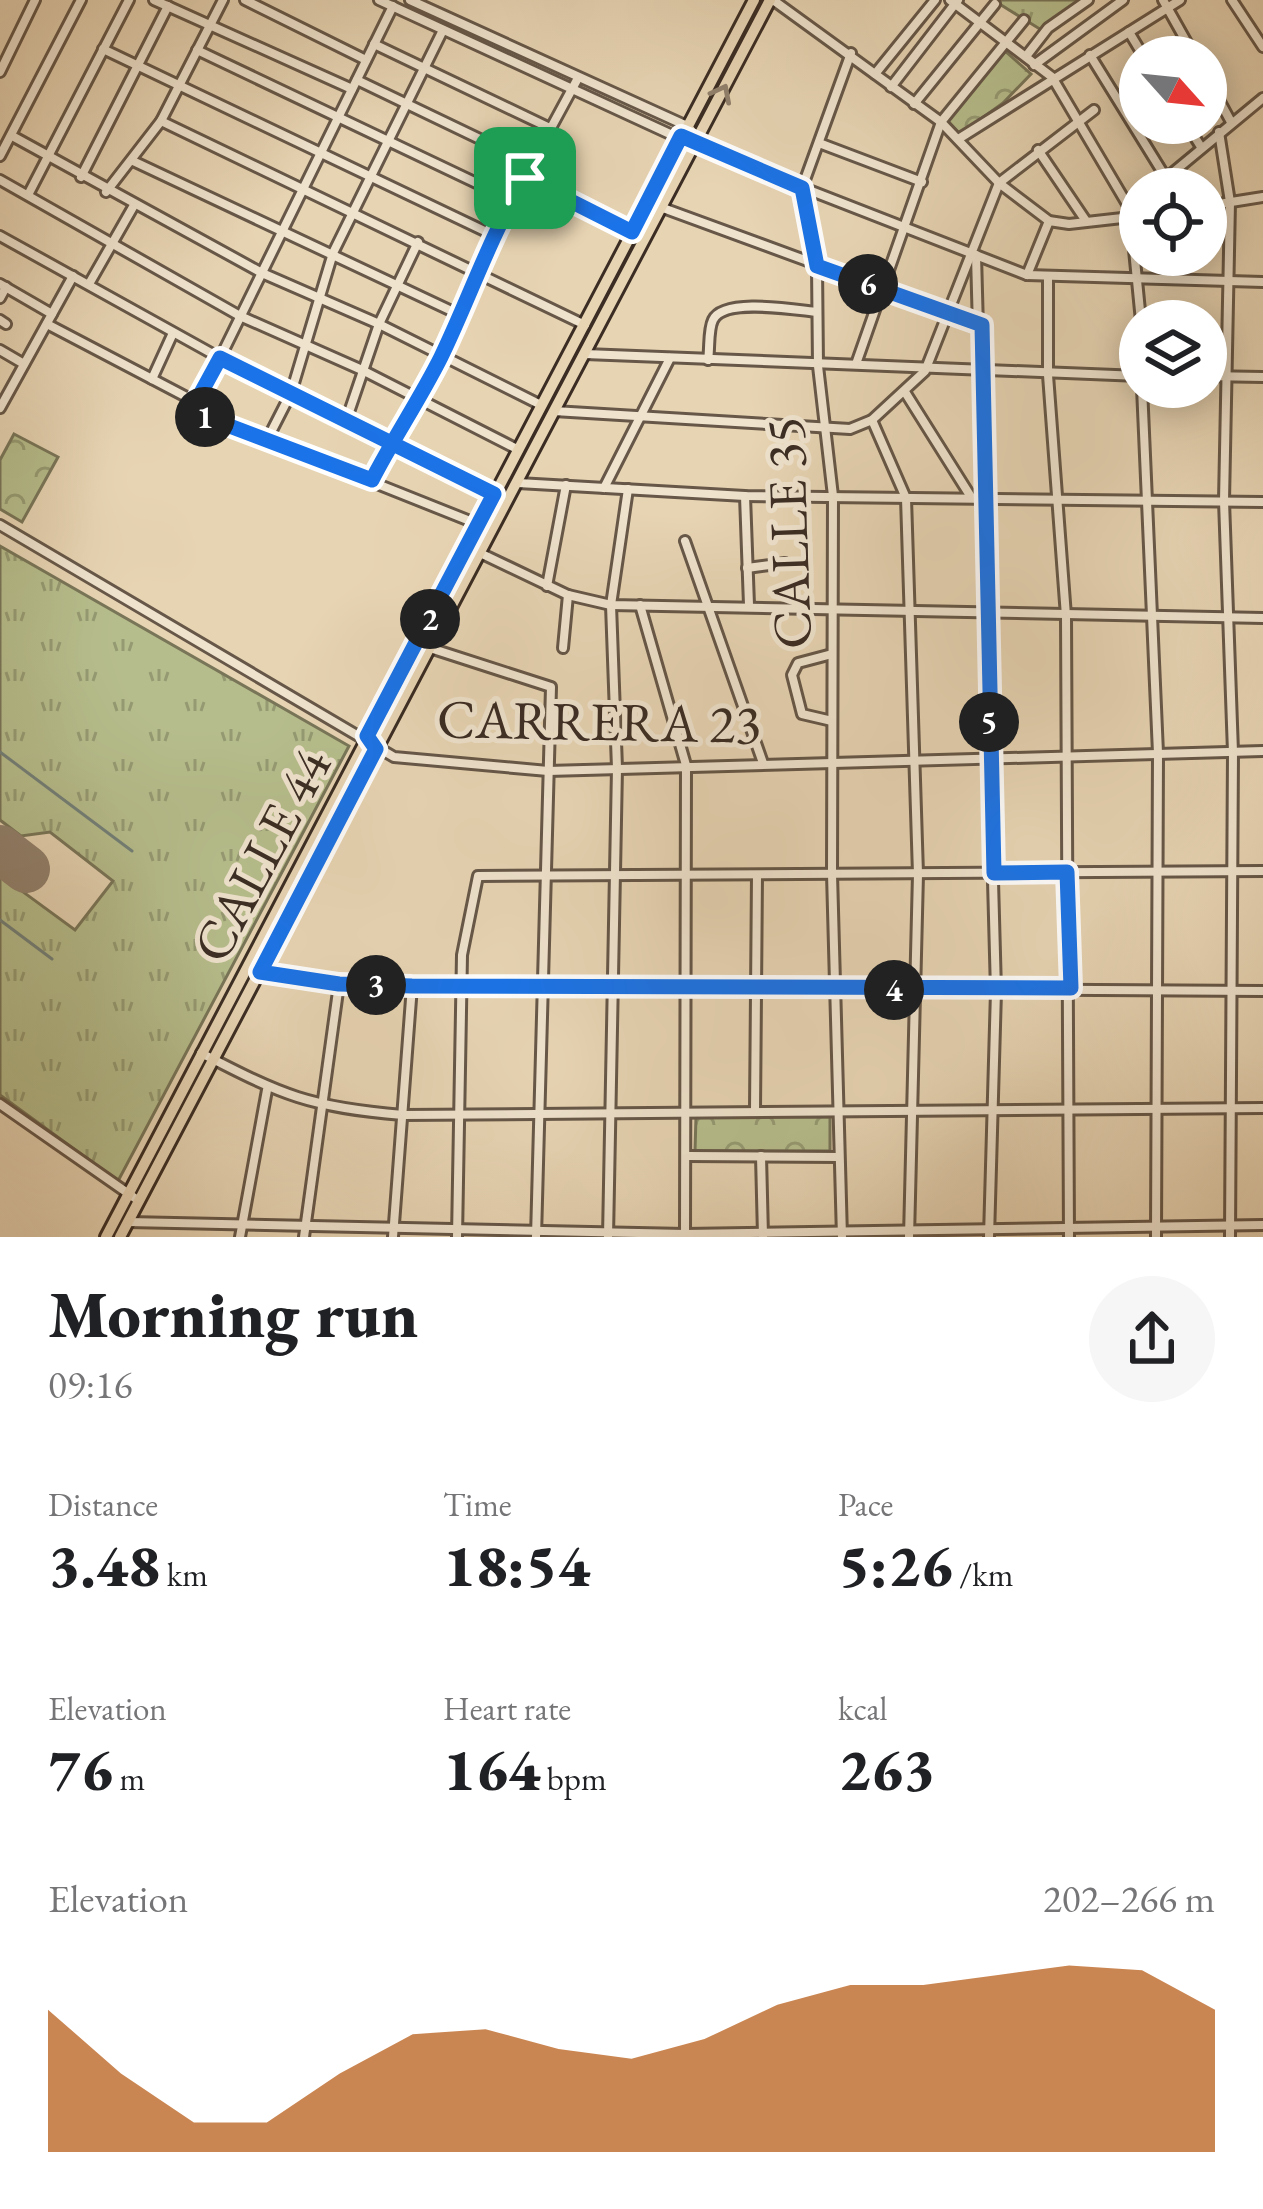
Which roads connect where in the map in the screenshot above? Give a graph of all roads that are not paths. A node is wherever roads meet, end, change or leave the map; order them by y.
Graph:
1 (35, 0) edge
2 (80, 0) edge
3 (129, 0) edge
4 (154, 0) edge
5 (224, 0) edge
6 (245, 0) edge
7 (380, 0) edge
8 (410, 0) edge
9 (754, 0) edge
10 (771, 0) edge
11 (935, 0) edge
12 (1088, 0) edge
13 (1124, 0) edge
14 (1180, 0) edge
15 (1232, 0) edge
16 (954, 2) edge
17 (995, 4) dead end
18 (1166, 4) edge
19 (168, 6) junction
20 (393, 6) junction
21 (1024, 20) dead end
22 (980, 25) junction
23 (209, 28) junction
24 (443, 29) junction
25 (1129, 32) junction
26 (1131, 36) edge
27 (1184, 36) edge
28 (374, 44) junction
29 (1008, 44) junction
30 (1263, 47) edge
31 (103, 49) junction
32 (197, 50) junction
33 (851, 53) junction
34 (1027, 55) junction
35 (1090, 55) junction
36 (367, 60) junction
37 (1034, 65) junction
38 (140, 66) junction
39 (424, 68) junction
40 (0, 72) edge
41 (875, 74) junction
42 (1052, 77) junction
43 (578, 78) junction
44 (181, 83) junction
45 (354, 84) junction
46 (891, 86) junction
47 (573, 88) junction
48 (1263, 98) edge
49 (407, 103) junction
50 (914, 104) junction
51 (1094, 110) dead end
52 (1227, 115) edge
53 (338, 117) junction
54 (1077, 120) junction
55 (161, 121) junction
56 (941, 122) junction
57 (1231, 122) junction
58 (1227, 125) edge
59 (553, 128) junction
60 (684, 131) junction
61 (14, 137) junction
62 (960, 138) junction
63 (389, 139) junction
64 (698, 143) junction
65 (819, 143) junction
66 (1199, 144) edge
67 (1205, 144) edge
68 (1221, 144) edge
69 (1201, 147) junction
70 (1038, 150) junction
71 (321, 153) junction
72 (0, 156) edge
73 (47, 156) junction
74 (133, 160) junction
75 (532, 164) junction
76 (1160, 168) edge
77 (1177, 168) edge
78 (371, 175) junction
79 (80, 177) junction
80 (525, 178) junction
81 (0, 180) edge
82 (922, 182) junction
83 (999, 183) junction
84 (304, 188) junction
85 (802, 188) junction
86 (1119, 188) edge
87 (106, 192) junction
88 (28, 195) junction
89 (1263, 197) edge
90 (512, 200) junction
91 (1227, 202) edge
92 (1230, 202) junction
93 (134, 207) junction
94 (662, 208) junction
95 (353, 212) junction
96 (1119, 216) edge
97 (1049, 220) junction
98 (1086, 221) junction
99 (908, 226) junction
100 (283, 230) junction
101 (632, 232) junction
102 (493, 235) junction
103 (0, 236) edge
104 (418, 242) junction
105 (114, 243) junction
106 (332, 253) junction
107 (973, 254) junction
108 (817, 266) junction
109 (477, 271) junction
110 (262, 273) junction
111 (1027, 275) junction
112 (73, 276) junction
113 (1048, 276) junction
114 (1141, 276) edge
115 (1141, 279) junction
116 (1229, 280) junction
117 (1263, 282) edge
118 (398, 283) junction
119 (88, 284) junction
120 (3, 285) edge
121 (884, 290) junction
122 (316, 297) junction
123 (0, 298) edge
124 (1141, 300) edge
125 (818, 312) junction
126 (951, 312) junction
127 (52, 314) junction
128 (458, 314) junction
129 (241, 316) junction
130 (47, 324) junction
131 (379, 324) junction
132 (586, 325) junction
133 (982, 325) junction
134 (173, 333) junction
135 (303, 347) junction
136 (0, 350) edge
137 (585, 354) junction
138 (442, 355) junction
139 (220, 358) junction
140 (670, 358) junction
141 (708, 360) junction
142 (24, 364) junction
143 (856, 364) junction
144 (818, 366) junction
145 (362, 370) junction
146 (925, 370) junction
147 (980, 372) junction
148 (1048, 375) junction
149 (1119, 376) edge
150 (1229, 376) junction
151 (1263, 377) edge
152 (152, 379) junction
153 (904, 392) junction
154 (291, 393) junction
155 (418, 399) junction
156 (195, 404) junction
157 (541, 405) junction
158 (0, 408) edge
159 (1143, 408) edge
160 (554, 411) junction
161 (640, 416) junction
162 (872, 420) junction
163 (346, 421) junction
164 (828, 428) junction
165 (267, 440) junction
166 (390, 445) junction
167 (519, 450) junction
168 (372, 480) junction
169 (518, 483) junction
170 (566, 485) junction
171 (604, 488) junction
172 (628, 489) junction
173 (494, 494) junction
174 (745, 496) junction
175 (832, 496) junction
176 (978, 497) junction
177 (1056, 497) junction
178 (906, 498) junction
179 (1147, 498) junction
180 (507, 500) junction
181 (1224, 501) junction
182 (1263, 502) edge
183 (0, 525) edge
184 (480, 525) junction
185 (685, 541) dead end
186 (480, 553) junction
187 (785, 563) dead end
188 (747, 568) junction
189 (547, 586) junction
190 (568, 595) junction
191 (611, 605) junction
192 (640, 605) junction
193 (709, 605) junction
194 (748, 605) junction
195 (832, 609) junction
196 (908, 612) junction
197 (986, 613) junction
198 (1066, 616) junction
199 (1151, 617) junction
200 (1227, 617) junction
201 (1263, 618) edge
202 (430, 648) junction
203 (563, 648) dead end
204 (832, 654) junction
205 (832, 721) junction
206 (367, 736) junction
207 (376, 749) junction
208 (1263, 751) edge
209 (1233, 752) junction
210 (1158, 753) junction
211 (1064, 756) junction
212 (991, 758) junction
213 (912, 759) junction
214 (831, 761) junction
215 (763, 763) junction
216 (686, 765) junction
217 (617, 768) junction
218 (548, 771) junction
219 (1233, 871) junction
220 (1263, 871) edge
221 (1067, 872) junction
222 (1157, 872) junction
223 (994, 873) junction
224 (832, 874) junction
225 (918, 874) junction
226 (687, 875) junction
227 (757, 875) junction
228 (615, 876) junction
229 (545, 877) junction
230 (260, 972) junction
231 (339, 984) junction
232 (462, 985) junction
233 (541, 985) junction
234 (412, 986) junction
235 (688, 987) junction
236 (613, 988) junction
237 (1071, 988) junction
238 (758, 989) junction
239 (836, 990) junction
240 (1156, 990) junction
241 (1232, 990) junction
242 (916, 991) junction
243 (996, 991) junction
244 (1263, 991) edge
245 (207, 1056) junction
246 (267, 1090) junction
247 (0, 1105) edge
248 (322, 1108) junction
249 (1232, 1108) junction
250 (1263, 1108) edge
251 (1069, 1109) junction
252 (1156, 1109) junction
253 (912, 1110) junction
254 (996, 1110) junction
255 (839, 1111) junction
256 (610, 1112) junction
257 (688, 1112) junction
258 (755, 1112) junction
259 (540, 1114) junction
260 (403, 1115) junction
261 (460, 1115) junction
262 (688, 1156) junction
263 (761, 1156) junction
264 (839, 1157) junction
265 (125, 1196) junction
266 (139, 1201) junction
267 (128, 1222) junction
268 (1156, 1225) junction
269 (1229, 1225) junction
270 (1263, 1225) edge
271 (1070, 1231) edge
272 (242, 1232) edge
273 (989, 1232) edge
274 (304, 1233) edge
275 (393, 1233) edge
276 (457, 1233) edge
277 (909, 1233) edge
278 (536, 1234) edge
279 (608, 1234) edge
280 (842, 1234) edge
281 (685, 1235) edge
282 (763, 1235) edge
283 (106, 1237) edge
284 (120, 1237) edge
285 (1156, 1237) edge
286 (1230, 1237) edge

1 - 40 street
2 - 61 street
3 - 31 street
4 - 19 street
5 - 23 street
6 - 36 street
7 - 20 street
8 - 43 street
9 - 60 main road, CALLE 44
10 - 33 street
64 -> 10 main road, CALLE 44
11 - 41 street
12 - 34 street
13 - 37 street
14 - 18 street
15 - 30 street
16 - 22 street
16 - 46 street
17 - 22 street
18 - 25 street
18 - 27 street
19 - 23 street
19 - 38 street
20 - 24 street
20 - 28 street
21 - 29 street
22 - 29 street
22 - 50 street
23 - 32 street
23 - 45 street
24 - 39 street
24 - 47 street
25 - 26 street
25 - 35 street
28 - 36 street
28 - 39 street
29 - 34 street
29 - 56 street
31 - 38 street
31 - 73 street
32 - 44 street
32 - 53 street
33 - 41 street
33 - 65 street
34 - 37 street
35 - 42 street
35 - 76 street
36 - 45 street
37 - 42 street
38 - 44 street
38 - 79 street
39 - 49 street
39 - 59 street
41 - 46 street
42 - 54 street
42 - 62 street
43 - 47 street
43 - 60 street
44 - 55 street
44 - 71 street
45 - 49 street
45 - 53 street
46 - 50 street
47 - 59 street
47 - 60 street
48 - 57 street
49 - 63 street
49 - 75 street
50 - 56 street
51 - 54 street
52 - 57 street
53 - 63 street
53 - 71 street
54 - 70 street
54 - 86 street
55 - 74 street
55 - 84 street
56 - 62 street
56 - 82 street
57 - 58 street
59 - 75 street
60 - 64 street
60 - 101 main road, CALLE 44
61 - 72 street
61 - 73 street
62 - 83 street
63 - 78 street
63 - 90 street
64 - 85 street
64 - 94 main road, CALLE 44
65 - 82 street
65 - 85 street
66 - 69 street
67 - 69 street
68 - 92 street
69 - 77 street
70 - 83 street
70 - 98 street
71 - 78 street
71 - 84 street
73 - 79 street
73 - 88 street
74 - 87 street
74 - 100 street
75 - 80 street
78 - 95 street
78 - 102 street
79 - 87 street
80 - 90 street
80 - 101 street
81 - 88 street
82 - 99 street
83 - 97 street
83 - 107 street
84 - 95 street
84 - 100 street
85 - 99 street
85 - 108 street, CALLE 35
87 - 93 street
88 - 105 street
89 - 92 street
90 - 102 street
91 - 92 street
92 - 116 street
93 - 105 street
93 - 110 street
94 - 108 street
94 - 137 main road, CALLE 44
95 - 104 street
95 - 106 street
96 - 98 street
97 - 98 street
97 - 111 street
99 - 107 street
99 - 121 street
100 - 106 street
100 - 110 street
101 - 132 main road, CALLE 44
102 - 109 street
103 - 112 street
104 - 109 street
104 - 118 street
105 - 119 street
105 - 129 street
106 - 118 street
106 - 122 street
107 - 111 street
107 - 126 street
107 - 133 street
108 - 121 street
108 - 125 street, CALLE 35
109 - 128 street
109 - 132 street
110 - 122 street
110 - 129 street
111 - 113 street
112 - 119 street
112 - 127 street
113 - 115 street
113 - 148 street
114 - 115 street
115 - 116 street
115 - 124 street
116 - 117 street
116 - 150 street
118 - 128 street
118 - 131 street
119 - 134 street
120 - 123 street
120 - 127 street
121 - 126 street
121 - 143 street
122 - 131 street
122 - 135 street
125 - 141 street
125 - 144 street, CALLE 35
126 - 133 street
126 - 146 street
127 - 130 street
128 - 138 street
129 - 135 street
129 - 139 street
130 - 142 street
130 - 152 street
131 - 138 street
131 - 145 street
132 - 157 main road, CALLE 44
133 - 147 street
134 - 139 street
134 - 152 street
135 - 145 street
135 - 154 street
136 - 142 street
137 - 140 street
137 - 160 main road, CALLE 44
138 - 155 street
138 - 157 street
139 - 154 street
139 - 156 street
140 - 141 street
140 - 161 street
141 - 144 street
142 - 158 street
143 - 144 street
143 - 146 street
144 - 164 street, CALLE 35
145 - 155 street
145 - 163 street
146 - 147 street
146 - 153 street
147 - 148 street
147 - 176 street
148 - 149 street
148 - 177 street
150 - 151 street
150 - 181 street
152 - 156 street
153 - 162 street
153 - 176 street
154 - 163 street
154 - 165 street
155 - 166 street
155 - 167 street
156 - 165 street
157 - 167 main road, CALLE 44
159 - 179 street
160 - 161 street
160 - 169 main road, CALLE 44
161 - 164 street
161 - 171 street
162 - 164 street
162 - 178 street
163 - 166 street
164 - 175 street, CALLE 35
165 - 168 street
166 - 168 street
166 - 173 street
167 - 173 main road, CALLE 44
168 - 184 street
169 - 170 street
169 - 180 main road, CALLE 44
170 - 171 street
170 - 189 street
171 - 172 street
172 - 174 street
172 - 191 street
173 - 180 street
173 - 184 main road, CALLE 44
174 - 175 street
174 - 188 street
175 - 178 street
175 - 195 street, CALLE 35
176 - 177 street
176 - 178 street
176 - 197 street
177 - 179 street
177 - 198 street
178 - 196 street
179 - 181 street
179 - 199 street
180 - 186 main road, CALLE 44
181 - 182 street
181 - 200 street
183 - 206 street, CARRERA 23
184 - 206 main road, CALLE 44
185 - 193 street
186 - 189 street
186 - 202 main road, CALLE 44
187 - 188 street
188 - 194 street
189 - 190 street
190 - 191 street
190 - 203 street
191 - 192 street
191 - 217 street
192 - 193 street
192 - 216 street
193 - 194 street
193 - 215 street
194 - 195 street
195 - 196 street
195 - 204 street, CALLE 35
196 - 197 street
196 - 213 street
197 - 198 street
197 - 212 street
198 - 199 street
198 - 211 street
199 - 200 street
199 - 210 street
200 - 201 street
200 - 209 street
202 - 207 main road, CALLE 44
202 - 218 street
204 - 205 street, CALLE 35
204 - 205 street
205 - 214 street, CALLE 35
206 - 207 street, CARRERA 23
206 - 245 main road, CALLE 44
207 - 218 street, CARRERA 23
207 - 230 main road, CALLE 44
208 - 209 street, CARRERA 23
209 - 210 street, CARRERA 23
209 - 219 street
210 - 211 street, CARRERA 23
210 - 222 street
211 - 212 street, CARRERA 23
211 - 221 street
212 - 213 street, CARRERA 23
212 - 223 street
213 - 214 street, CARRERA 23
213 - 225 street
214 - 215 street, CARRERA 23
214 - 224 street, CALLE 35
215 - 216 street, CARRERA 23
216 - 217 street, CARRERA 23
216 - 226 street
217 - 218 street, CARRERA 23
217 - 228 street
218 - 229 street
219 - 220 street
219 - 222 street
219 - 241 street
221 - 222 street
221 - 223 street
221 - 237 street
222 - 240 street
223 - 225 street
223 - 243 street
224 - 225 street
224 - 227 street
224 - 239 street, CALLE 35
225 - 242 street
226 - 227 street
226 - 228 street
226 - 235 street
227 - 238 street
228 - 229 street
228 - 236 street
229 - 232 street
229 - 233 street
230 - 231 street
230 - 245 main road, CALLE 44
231 - 234 street
231 - 248 street
232 - 233 street
232 - 234 street
232 - 261 street
233 - 236 street
233 - 259 street
234 - 260 street
235 - 236 street
235 - 238 street
235 - 257 street
236 - 256 street
237 - 240 street
237 - 243 street
237 - 251 street
238 - 239 street
238 - 258 street
239 - 242 street
239 - 255 street, CALLE 35
240 - 241 street
240 - 252 street
241 - 244 street
241 - 249 street
242 - 243 street
242 - 253 street
243 - 254 street
245 - 246 street
245 - 265 main road, CALLE 44
245 - 266 main road, CALLE 44
246 - 248 street
246 - 272 street
247 - 265 street
248 - 260 street
248 - 274 street
249 - 250 street
249 - 252 street
249 - 269 street
251 - 252 street
251 - 254 street
251 - 271 street
252 - 268 street
253 - 254 street
253 - 255 street
253 - 277 street
254 - 273 street
255 - 258 street
255 - 264 street, CALLE 35
256 - 257 street
256 - 259 street
256 - 279 street
257 - 258 street
257 - 262 street
259 - 261 street
259 - 278 street
260 - 261 street
260 - 275 street
261 - 276 street
262 - 263 street
262 - 281 street
263 - 264 street
263 - 282 street
264 - 280 street, CALLE 35
265 - 266 street
265 - 283 main road, CALLE 44
266 - 267 main road, CALLE 44
267 - 272 street
267 - 284 main road, CALLE 44
268 - 269 street
268 - 271 street
268 - 285 street
269 - 270 street
269 - 286 street
271 - 273 street
272 - 274 street
273 - 277 street
274 - 275 street
275 - 276 street
276 - 278 street
277 - 280 street
278 - 279 street
279 - 281 street
280 - 282 street
281 - 282 street

